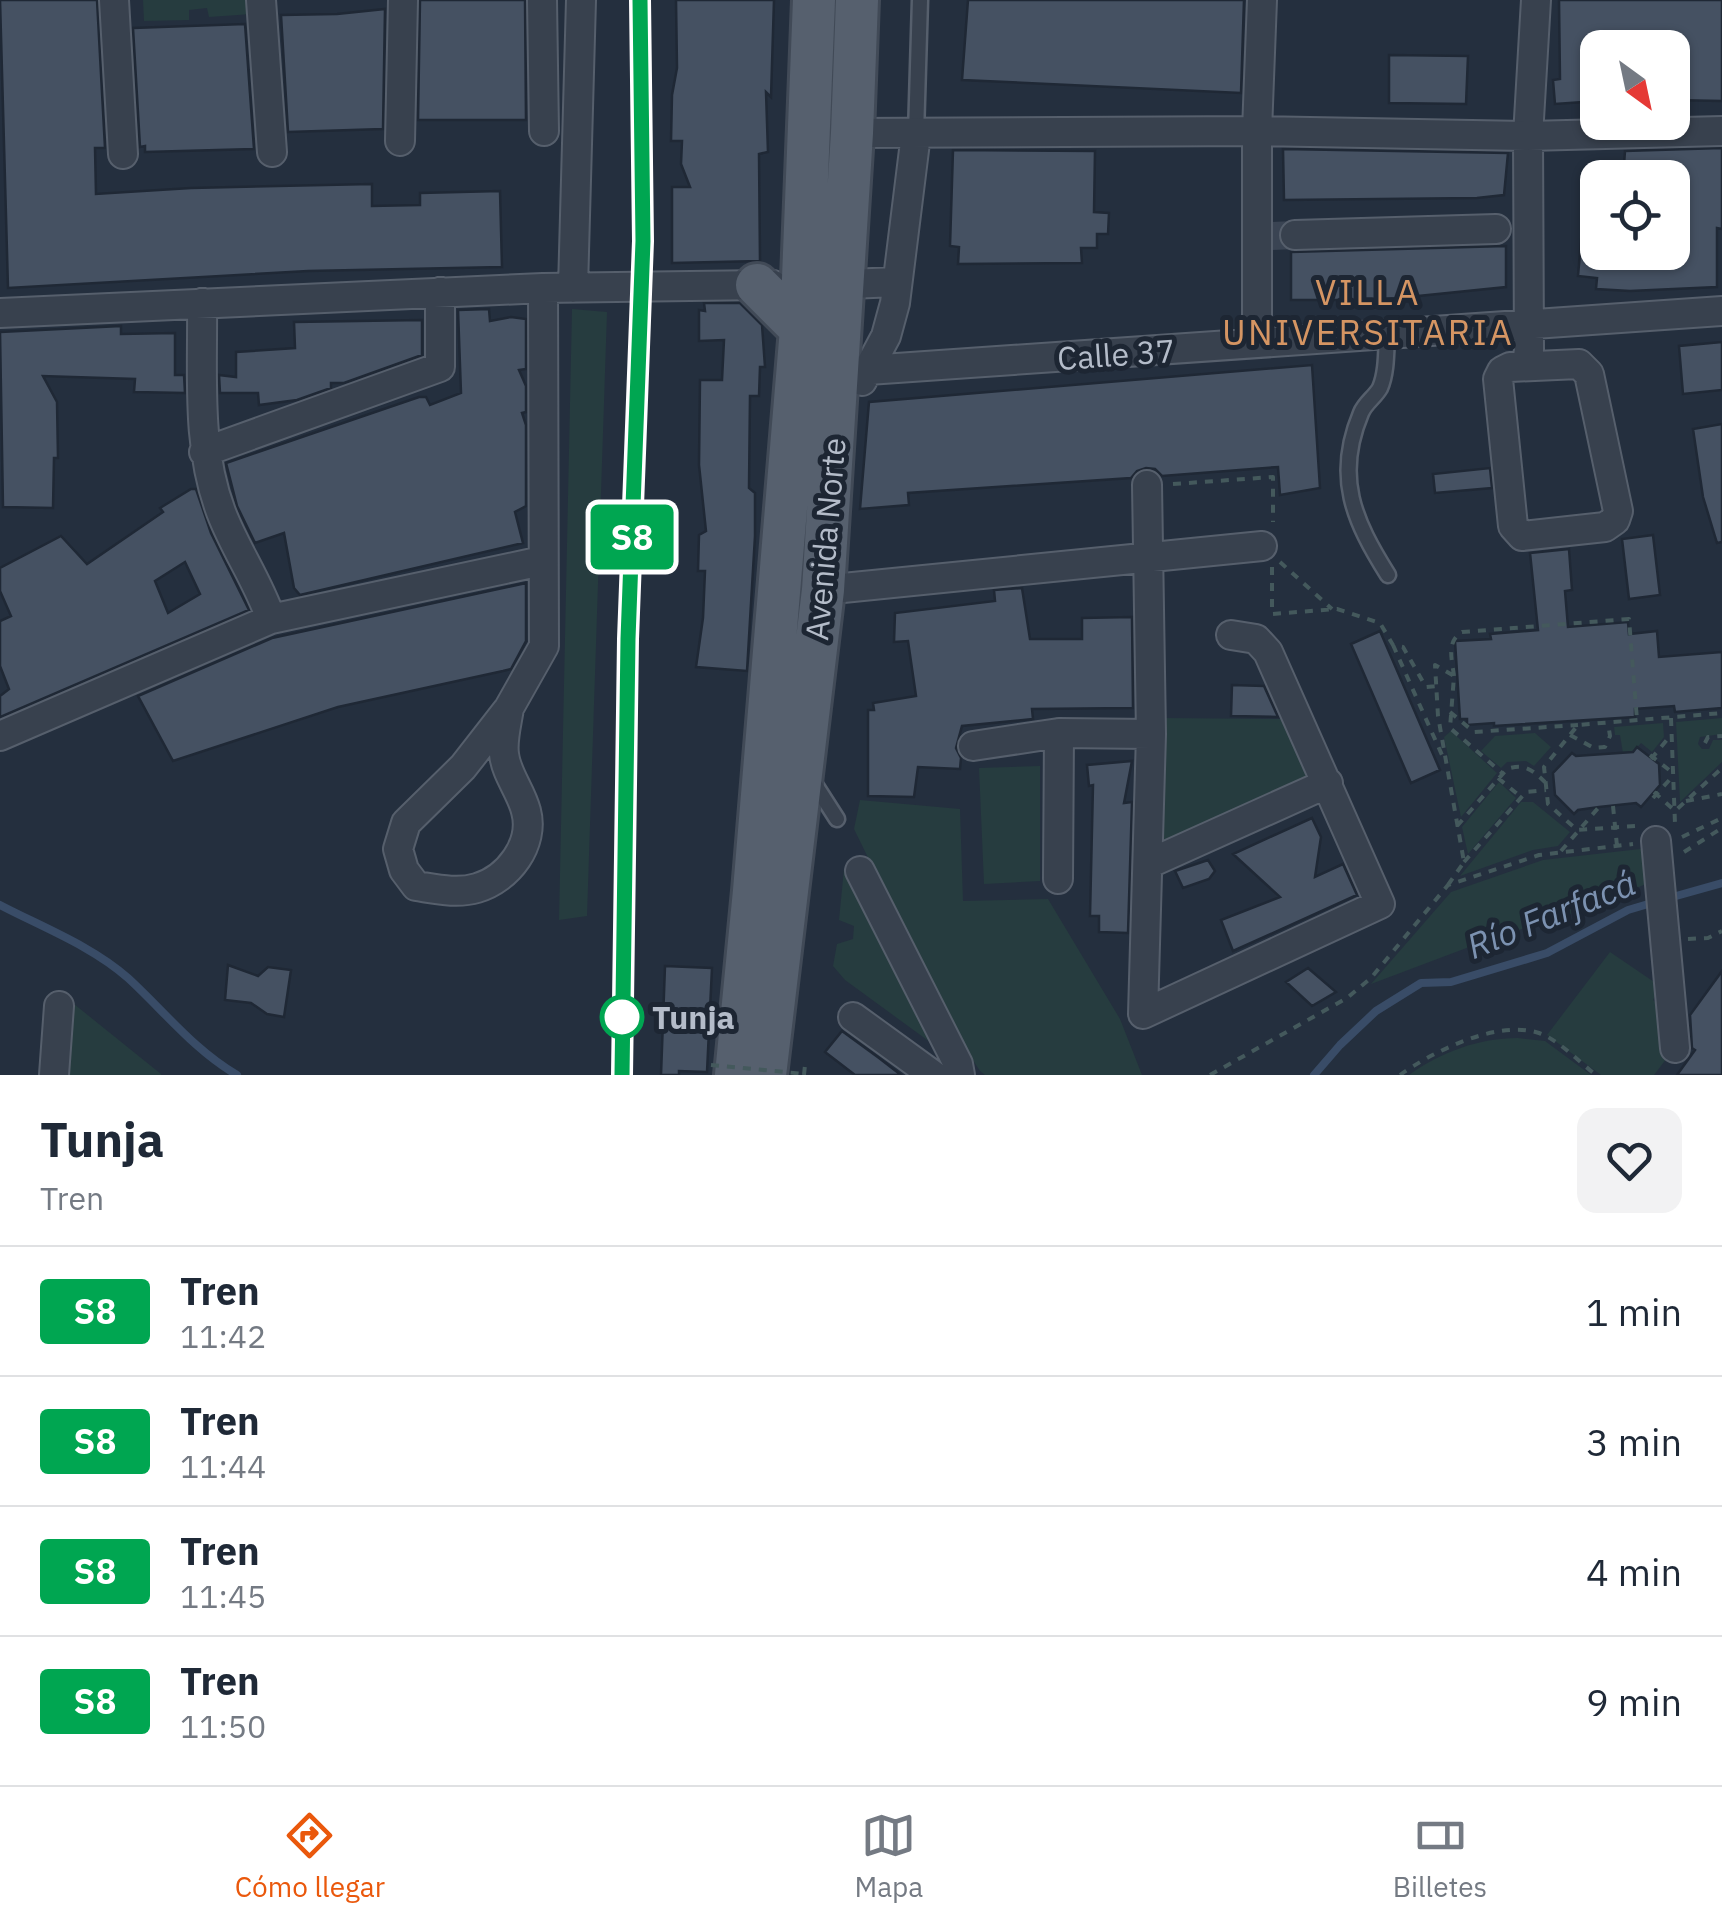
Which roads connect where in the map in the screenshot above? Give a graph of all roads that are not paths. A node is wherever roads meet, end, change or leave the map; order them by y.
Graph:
1 (114, 0) edge
2 (261, 0) edge
3 (403, 0) edge
4 (542, 0) edge
5 (582, 0) edge
6 (814, 0) edge
7 (857, 0) edge
8 (920, 0) edge
9 (1262, 0) edge
10 (1536, 0) edge
11 (544, 131) dead end
12 (1257, 131) junction
13 (1722, 131) edge
14 (852, 133) junction
15 (916, 134) junction
16 (1528, 136) junction
17 (400, 141) dead end
18 (272, 152) dead end
19 (124, 154) dead end
20 (1496, 229) dead end
21 (1275, 236) junction
22 (896, 282) junction
23 (757, 285) junction
24 (822, 285) junction
25 (543, 288) junction
26 (573, 288) junction
27 (440, 292) junction
28 (202, 304) junction
29 (1722, 311) edge
30 (0, 313) edge
31 (1528, 322) junction
32 (801, 328) junction
33 (1387, 332) junction
34 (1257, 343) junction
35 (1526, 366) junction
36 (868, 370) junction
37 (834, 430) junction
38 (204, 452) junction
39 (1147, 485) dead end
40 (1267, 551) road end
41 (1148, 558) junction
42 (542, 561) junction
43 (1388, 575) dead end
44 (823, 590) junction
45 (271, 618) junction
46 (1231, 635) dead end
47 (509, 708) junction
48 (1059, 733) junction
49 (1151, 734) junction
50 (0, 736) edge
51 (973, 746) dead end
52 (801, 762) junction
53 (1328, 783) junction
54 (837, 819) dead end
55 (1659, 840) road end
56 (1148, 864) junction
57 (860, 872) dead end
58 (1058, 879) dead end
59 (59, 1006) dead end
60 (853, 1016) dead end
61 (1675, 1048) dead end
62 (724, 1070) edge
63 (785, 1070) edge
64 (54, 1075) edge
65 (933, 1075) edge
66 (960, 1075) edge

1 - 19 street
2 - 18 street
3 - 17 street
4 - 11 street
5 - 26 street
6 - 24 main road, Avenida Norte
7 - 14 main road, Avenida Norte
8 - 15 lane
9 - 12 street
10 - 16 street
12 - 15 street
12 - 16 street
12 - 21 street
13 - 16 street
14 - 15 street
14 - 24 main road, Avenida Norte
15 - 22 street
16 - 31 street
20 - 21 street
21 - 34 street
22 - 24 street
22 - 36 street
23 - 24 street
23 - 26 street
23 - 32 main road
24 - 32 main road, Avenida Norte
24 - 37 main road, Avenida Norte
25 - 26 street
25 - 27 street
25 - 42 street
27 - 28 street
27 - 38 street
28 - 30 street
28 - 38 street
29 - 31 street, Calle 37
31 - 33 street, Calle 37
31 - 35 street
32 - 62 main road, Avenida Norte
33 - 34 street, Calle 37
33 - 43 lane
34 - 36 street, Calle 37
35 - 35 street
36 - 37 street
37 - 44 main road, Avenida Norte
38 - 45 street
39 - 41 street
40 - 41 street
41 - 44 street
41 - 49 street
42 - 45 street
42 - 47 street
44 - 52 main road, Avenida Norte
45 - 50 street
46 - 53 street
47 - 47 street
48 - 49 street
48 - 51 street
48 - 58 street
49 - 56 street
52 - 54 lane
52 - 63 main road, Avenida Norte
53 - 56 street
53 - 56 street
55 - 61 street
57 - 66 street
59 - 64 street
60 - 65 street

